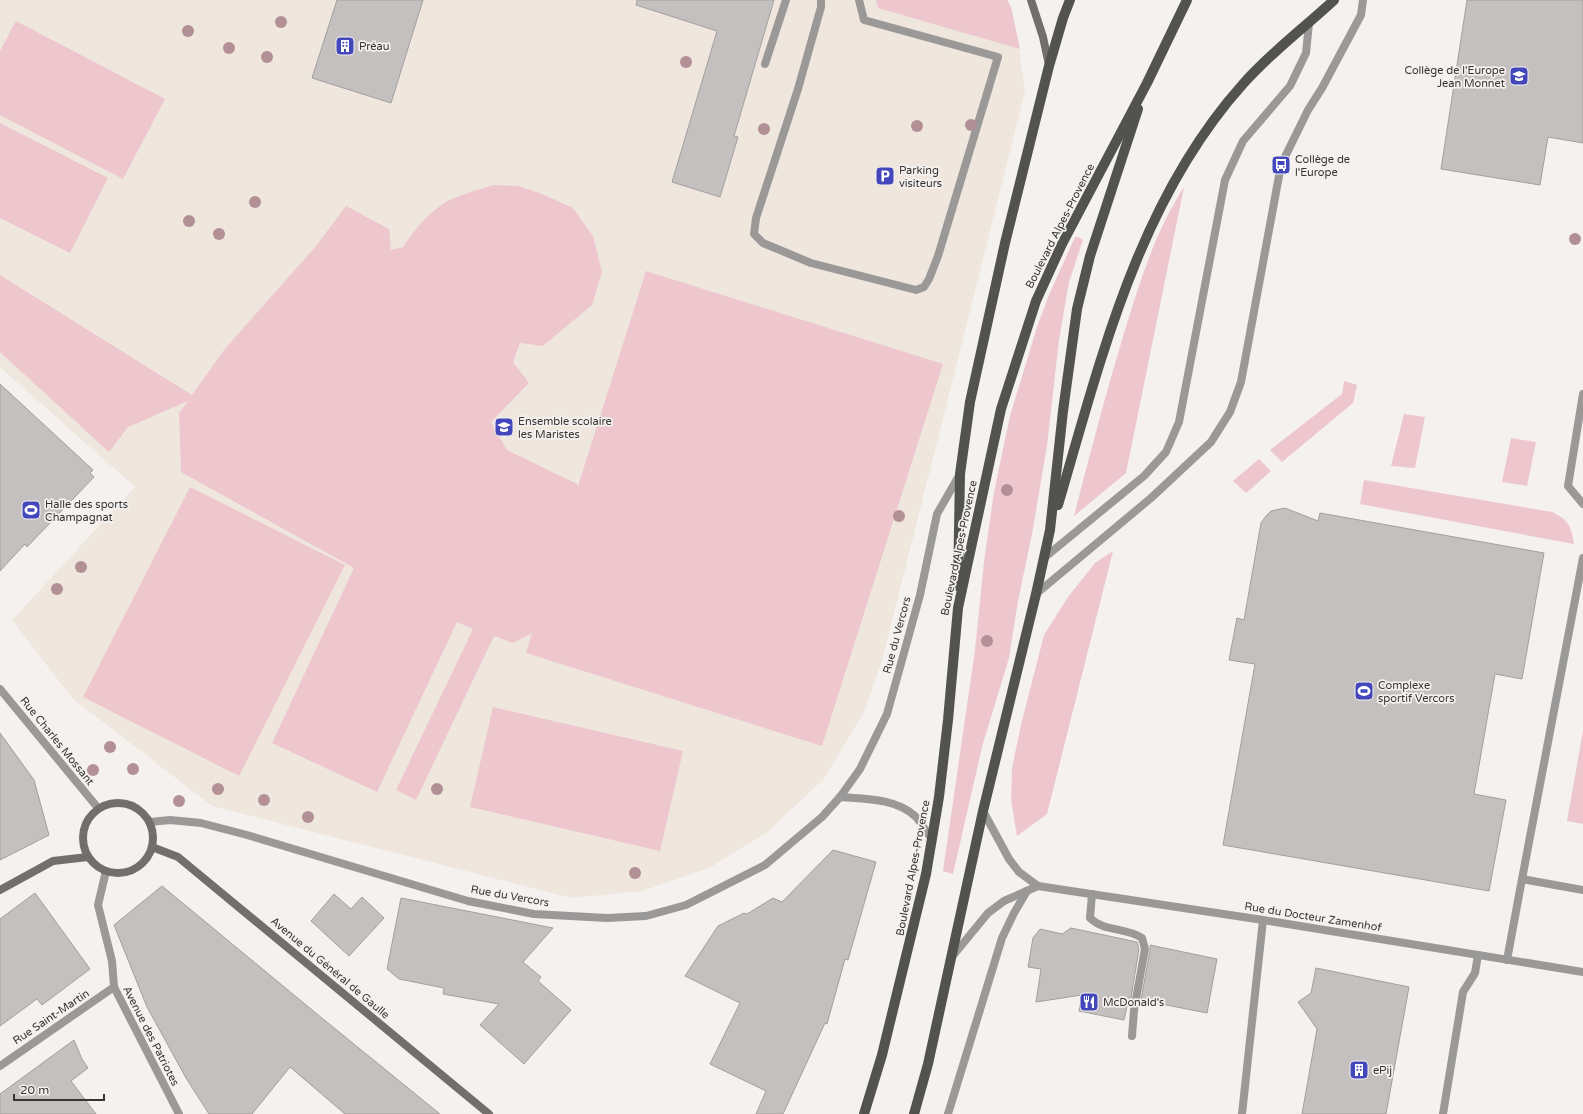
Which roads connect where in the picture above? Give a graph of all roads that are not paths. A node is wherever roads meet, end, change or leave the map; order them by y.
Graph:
1 (786, 0) edge
2 (821, 0) edge
3 (859, 0) edge
4 (1031, 0) edge
5 (1070, 0) edge
6 (1187, 0) edge
7 (1334, 0) edge
8 (1363, 0) edge
9 (1309, 23) junction
10 (765, 64) dead end
11 (1049, 66) junction
12 (1147, 83) junction
13 (1583, 394) edge
14 (960, 474) junction
15 (1583, 504) edge
16 (1050, 530) junction
17 (1044, 558) junction
18 (1583, 558) edge
19 (1036, 594) junction
20 (958, 608) junction
21 (0, 689) edge
22 (840, 797) junction
23 (98, 808) junction
24 (983, 811) junction
25 (150, 822) junction
26 (932, 839) junction
27 (152, 847) junction
28 (88, 857) junction
29 (106, 871) junction
30 (1522, 879) junction
31 (1038, 886) junction
32 (0, 890) edge
33 (1583, 890) edge
34 (1027, 891) junction
35 (1092, 894) junction
36 (1263, 920) junction
37 (1478, 955) junction
38 (951, 958) junction
39 (1507, 960) junction
40 (1583, 972) edge
41 (114, 987) junction
42 (1132, 1036) dead end
43 (0, 1066) edge
44 (179, 1114) edge
45 (489, 1114) edge
46 (864, 1114) edge
47 (914, 1114) edge
48 (948, 1114) edge
49 (1242, 1114) edge
50 (1443, 1114) edge

1 - 10 street
2 - 3 street
4 - 11 main road
5 - 11 main road
6 - 12 main road, Boulevard Alpes-Provence
7 - 9 main road
8 - 19 street
9 - 16 main road
9 - 17 street
11 - 14 main road
12 - 16 main road, Boulevard Alpes-Provence
12 - 20 main road, Boulevard Alpes-Provence
13 - 15 street
14 - 20 main road
14 - 22 street, Rue du Vercors
16 - 17 main road, Boulevard Alpes-Provence
17 - 19 main road, Boulevard Alpes-Provence
18 - 30 street
19 - 24 main road, Boulevard Alpes-Provence
20 - 26 main road, Boulevard Alpes-Provence
21 - 23 street, Rue Charles Mossant
22 - 25 street, Rue du Vercors
22 - 26 street
23 - 25 main road
23 - 28 main road
24 - 31 street, Rue du Docteur Zamenhof
24 - 38 main road, Boulevard Alpes-Provence
25 - 27 main road
26 - 46 main road, Boulevard Alpes-Provence
27 - 29 main road
27 - 45 main road, Avenue du Général de Gaulle
28 - 29 main road
28 - 32 main road
29 - 41 street, Avenue des Patriotes
30 - 33 street
30 - 39 street
31 - 34 street
31 - 35 street, Rue du Docteur Zamenhof
34 - 38 street
34 - 48 street
35 - 36 street, Rue du Docteur Zamenhof
35 - 42 street
36 - 37 street, Rue du Docteur Zamenhof
36 - 49 street
37 - 39 street, Rue du Docteur Zamenhof
37 - 50 street
38 - 47 main road, Boulevard Alpes-Provence
39 - 40 street, Rue du Docteur Zamenhof
41 - 43 street, Rue Saint-Martin
41 - 44 street, Avenue des Patriotes

